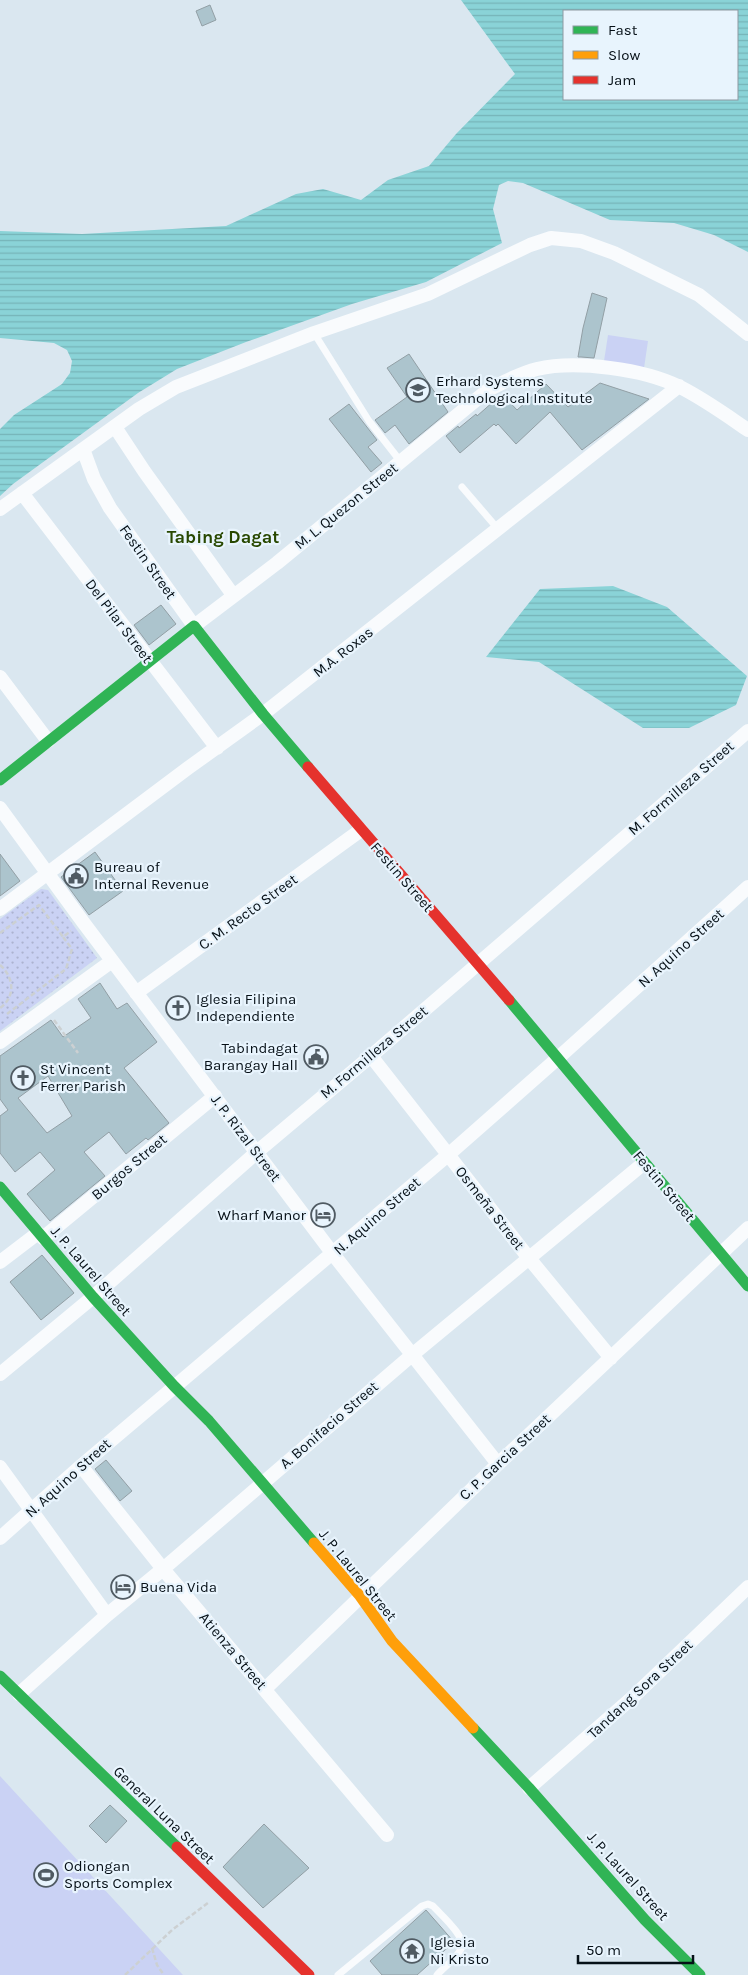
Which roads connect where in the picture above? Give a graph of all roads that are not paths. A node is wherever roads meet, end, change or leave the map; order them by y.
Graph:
1 (314, 333) junction
2 (748, 334) edge
3 (679, 386) junction
4 (115, 426) junction
5 (748, 430) edge
6 (83, 449) junction
7 (401, 462) junction
8 (462, 487) dead end
9 (22, 493) junction
10 (0, 509) edge
11 (498, 529) junction
12 (233, 595) junction
13 (194, 626) junction
14 (150, 662) junction
15 (0, 677) edge
16 (263, 714) junction
17 (748, 731) edge
18 (48, 741) junction
19 (217, 748) junction
20 (0, 780) edge
21 (0, 808) edge
22 (361, 830) junction
23 (48, 874) junction
24 (748, 887) edge
25 (0, 909) edge
26 (112, 961) junction
27 (478, 964) junction
28 (136, 993) junction
29 (0, 1042) edge
30 (371, 1056) junction
31 (558, 1058) junction
32 (215, 1096) junction
33 (257, 1152) junction
34 (448, 1155) junction
35 (644, 1163) junction
36 (0, 1187) edge
37 (748, 1228) edge
38 (41, 1235) junction
39 (721, 1253) junction
40 (333, 1254) junction
41 (528, 1257) junction
42 (0, 1262) edge
43 (748, 1286) edge
44 (92, 1297) junction
45 (412, 1355) junction
46 (611, 1358) junction
47 (0, 1374) edge
48 (174, 1386) junction
49 (498, 1464) junction
50 (81, 1466) junction
51 (0, 1467) edge
52 (262, 1483) junction
53 (31, 1511) junction
54 (0, 1538) edge
55 (163, 1569) junction
56 (748, 1587) edge
57 (360, 1596) junction
58 (107, 1615) junction
59 (0, 1676) edge
60 (265, 1689) junction
61 (19, 1694) junction
62 (529, 1788) junction
63 (387, 1835) dead end
64 (340, 1972) edge
65 (308, 1975) edge
66 (349, 1975) edge
67 (437, 1975) edge
68 (700, 1975) edge

1 - 2 street
1 - 4 street
1 - 7 lane
3 - 5 street, M. L. Quezon Street
3 - 7 street, M. L. Quezon Street
3 - 11 street, M.A. Roxas
4 - 6 street
4 - 12 street
6 - 9 street
6 - 13 street, Festin Street
7 - 12 street, M. L. Quezon Street
8 - 11 lane
9 - 10 street
9 - 14 street, Del Pilar Street
11 - 16 street, M.A. Roxas
12 - 13 street, M. L. Quezon Street
13 - 14 main road, M. L. Quezon Street
13 - 16 main road, Festin Street
14 - 18 main road, M. L. Quezon Street
14 - 19 street, Del Pilar Street
15 - 18 street
16 - 19 street, M.A. Roxas
16 - 22 main road, Festin Street
17 - 27 street, M. Formilleza Street
18 - 20 main road, M. L. Quezon Street
19 - 23 street, M.A. Roxas
21 - 23 street, J. P. Rizal Street
22 - 27 main road, Festin Street
22 - 28 street, C. M. Recto Street
23 - 25 street, M.A. Roxas
23 - 26 street, J. P. Rizal Street
24 - 31 street, N. Aquino Street
26 - 28 street, J. P. Rizal Street
26 - 29 street
27 - 30 street, M. Formilleza Street
27 - 31 main road, Festin Street
28 - 32 street, J. P. Rizal Street
30 - 33 street, M. Formilleza Street
30 - 34 street, Osmeña Street
31 - 34 street, N. Aquino Street
31 - 35 main road, Festin Street
32 - 33 street, J. P. Rizal Street
32 - 38 street, Burgos Street
33 - 40 street, J. P. Rizal Street
33 - 44 street, M. Formilleza Street
34 - 40 street, N. Aquino Street
34 - 41 street, Osmeña Street
35 - 39 main road, Festin Street
35 - 41 street, A. Bonifacio Street
36 - 38 main road, J. P. Laurel Street
37 - 39 street, C. P. Garcia Street
38 - 42 street, Burgos Street
38 - 44 main road, J. P. Laurel Street
39 - 43 main road, Festin Street
39 - 46 street, C. P. Garcia Street
40 - 45 street, J. P. Rizal Street
40 - 48 street, N. Aquino Street
41 - 45 street, A. Bonifacio Street
41 - 46 street, Osmeña Street
44 - 47 street, M. Formilleza Street
44 - 48 main road, J. P. Laurel Street
45 - 49 street, J. P. Rizal Street
45 - 52 street, A. Bonifacio Street
46 - 49 street, C. P. Garcia Street
48 - 50 street, N. Aquino Street
48 - 52 main road, J. P. Laurel Street
49 - 57 street, C. P. Garcia Street
50 - 53 street, N. Aquino Street
50 - 55 street, Atienza Street
51 - 53 street
52 - 55 street, A. Bonifacio Street
52 - 57 main road, J. P. Laurel Street
53 - 54 street, N. Aquino Street
53 - 58 street
55 - 58 street, A. Bonifacio Street
55 - 60 street, Atienza Street
56 - 62 street, Tandang Sora Street
57 - 60 street, C. P. Garcia Street
57 - 62 main road, J. P. Laurel Street
58 - 61 street, A. Bonifacio Street
59 - 61 main road, General Luna Street
60 - 63 street, Atienza Street
61 - 65 main road, General Luna Street
62 - 68 main road, J. P. Laurel Street
64 - 66 lane
64 - 67 lane

